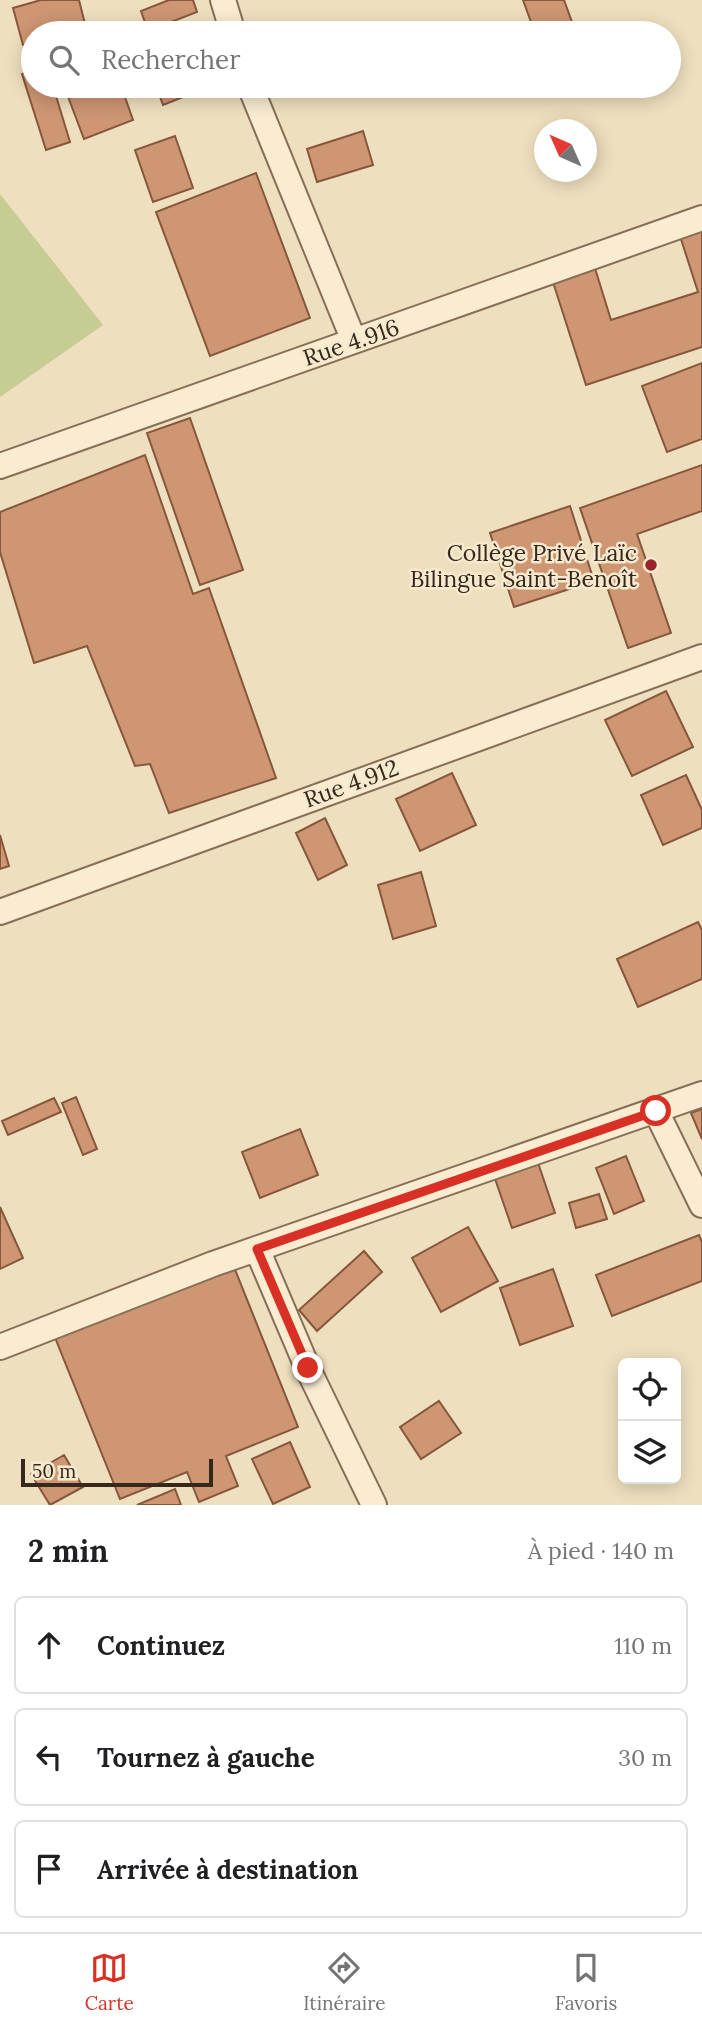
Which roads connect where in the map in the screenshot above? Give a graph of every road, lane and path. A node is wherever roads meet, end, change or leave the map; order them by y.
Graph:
1 (223, 0) edge
2 (229, 21) edge
3 (255, 98) edge
4 (702, 218) edge
5 (354, 341) junction
6 (0, 466) edge
7 (702, 657) edge
8 (0, 912) edge
9 (702, 1094) edge
10 (656, 1111) junction
11 (702, 1205) edge
12 (257, 1249) junction
13 (0, 1347) edge
14 (374, 1505) edge

1 - 2 street
3 - 5 street
4 - 5 street, Rue 4.916
5 - 6 street, Rue 4.916
7 - 8 street, Rue 4.912
9 - 10 street
10 - 11 street
10 - 12 street
12 - 13 street
12 - 14 street

